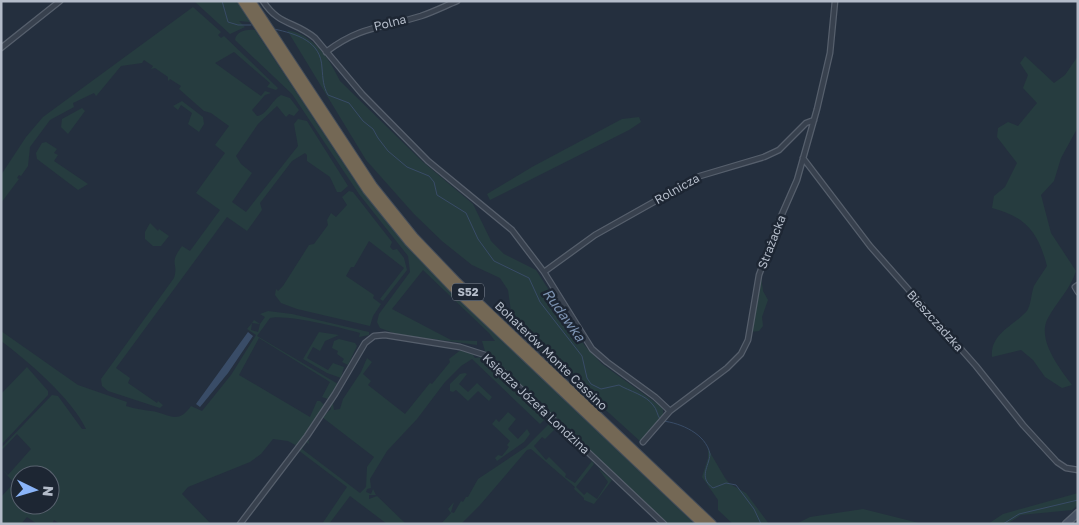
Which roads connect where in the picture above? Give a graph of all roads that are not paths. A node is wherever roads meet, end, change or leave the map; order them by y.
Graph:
1 (60, 1) edge
2 (242, 1) edge
3 (251, 1) edge
4 (263, 1) edge
5 (457, 1) edge
6 (835, 1) edge
7 (262, 26) junction
8 (1, 48) edge
9 (326, 52) junction
10 (814, 120) junction
11 (804, 158) junction
12 (544, 272) junction
13 (1078, 285) edge
14 (1078, 292) edge
15 (670, 412) junction
16 (643, 442) dead end
17 (1078, 470) edge
18 (1078, 512) edge
19 (240, 524) edge
20 (664, 524) edge
21 (702, 524) edge
22 (712, 524) edge
23 (1066, 524) edge

1 - 8 street
2 - 7 highway, S52
3 - 7 highway, S52
4 - 9 street
5 - 9 street, Polna
6 - 10 street, Strażacka
7 - 21 highway, Bohaterów Monte Cassino / S52
7 - 22 highway, Bohaterów Monte Cassino / S52
9 - 12 street
10 - 11 street, Strażacka
10 - 12 street, Rolnicza
11 - 15 street, Strażacka
11 - 17 street, Bieszczadzka
12 - 15 street
13 - 14 street
15 - 16 street, Strażacka
18 - 23 street
19 - 20 street, Księdza Józefa Londzina

